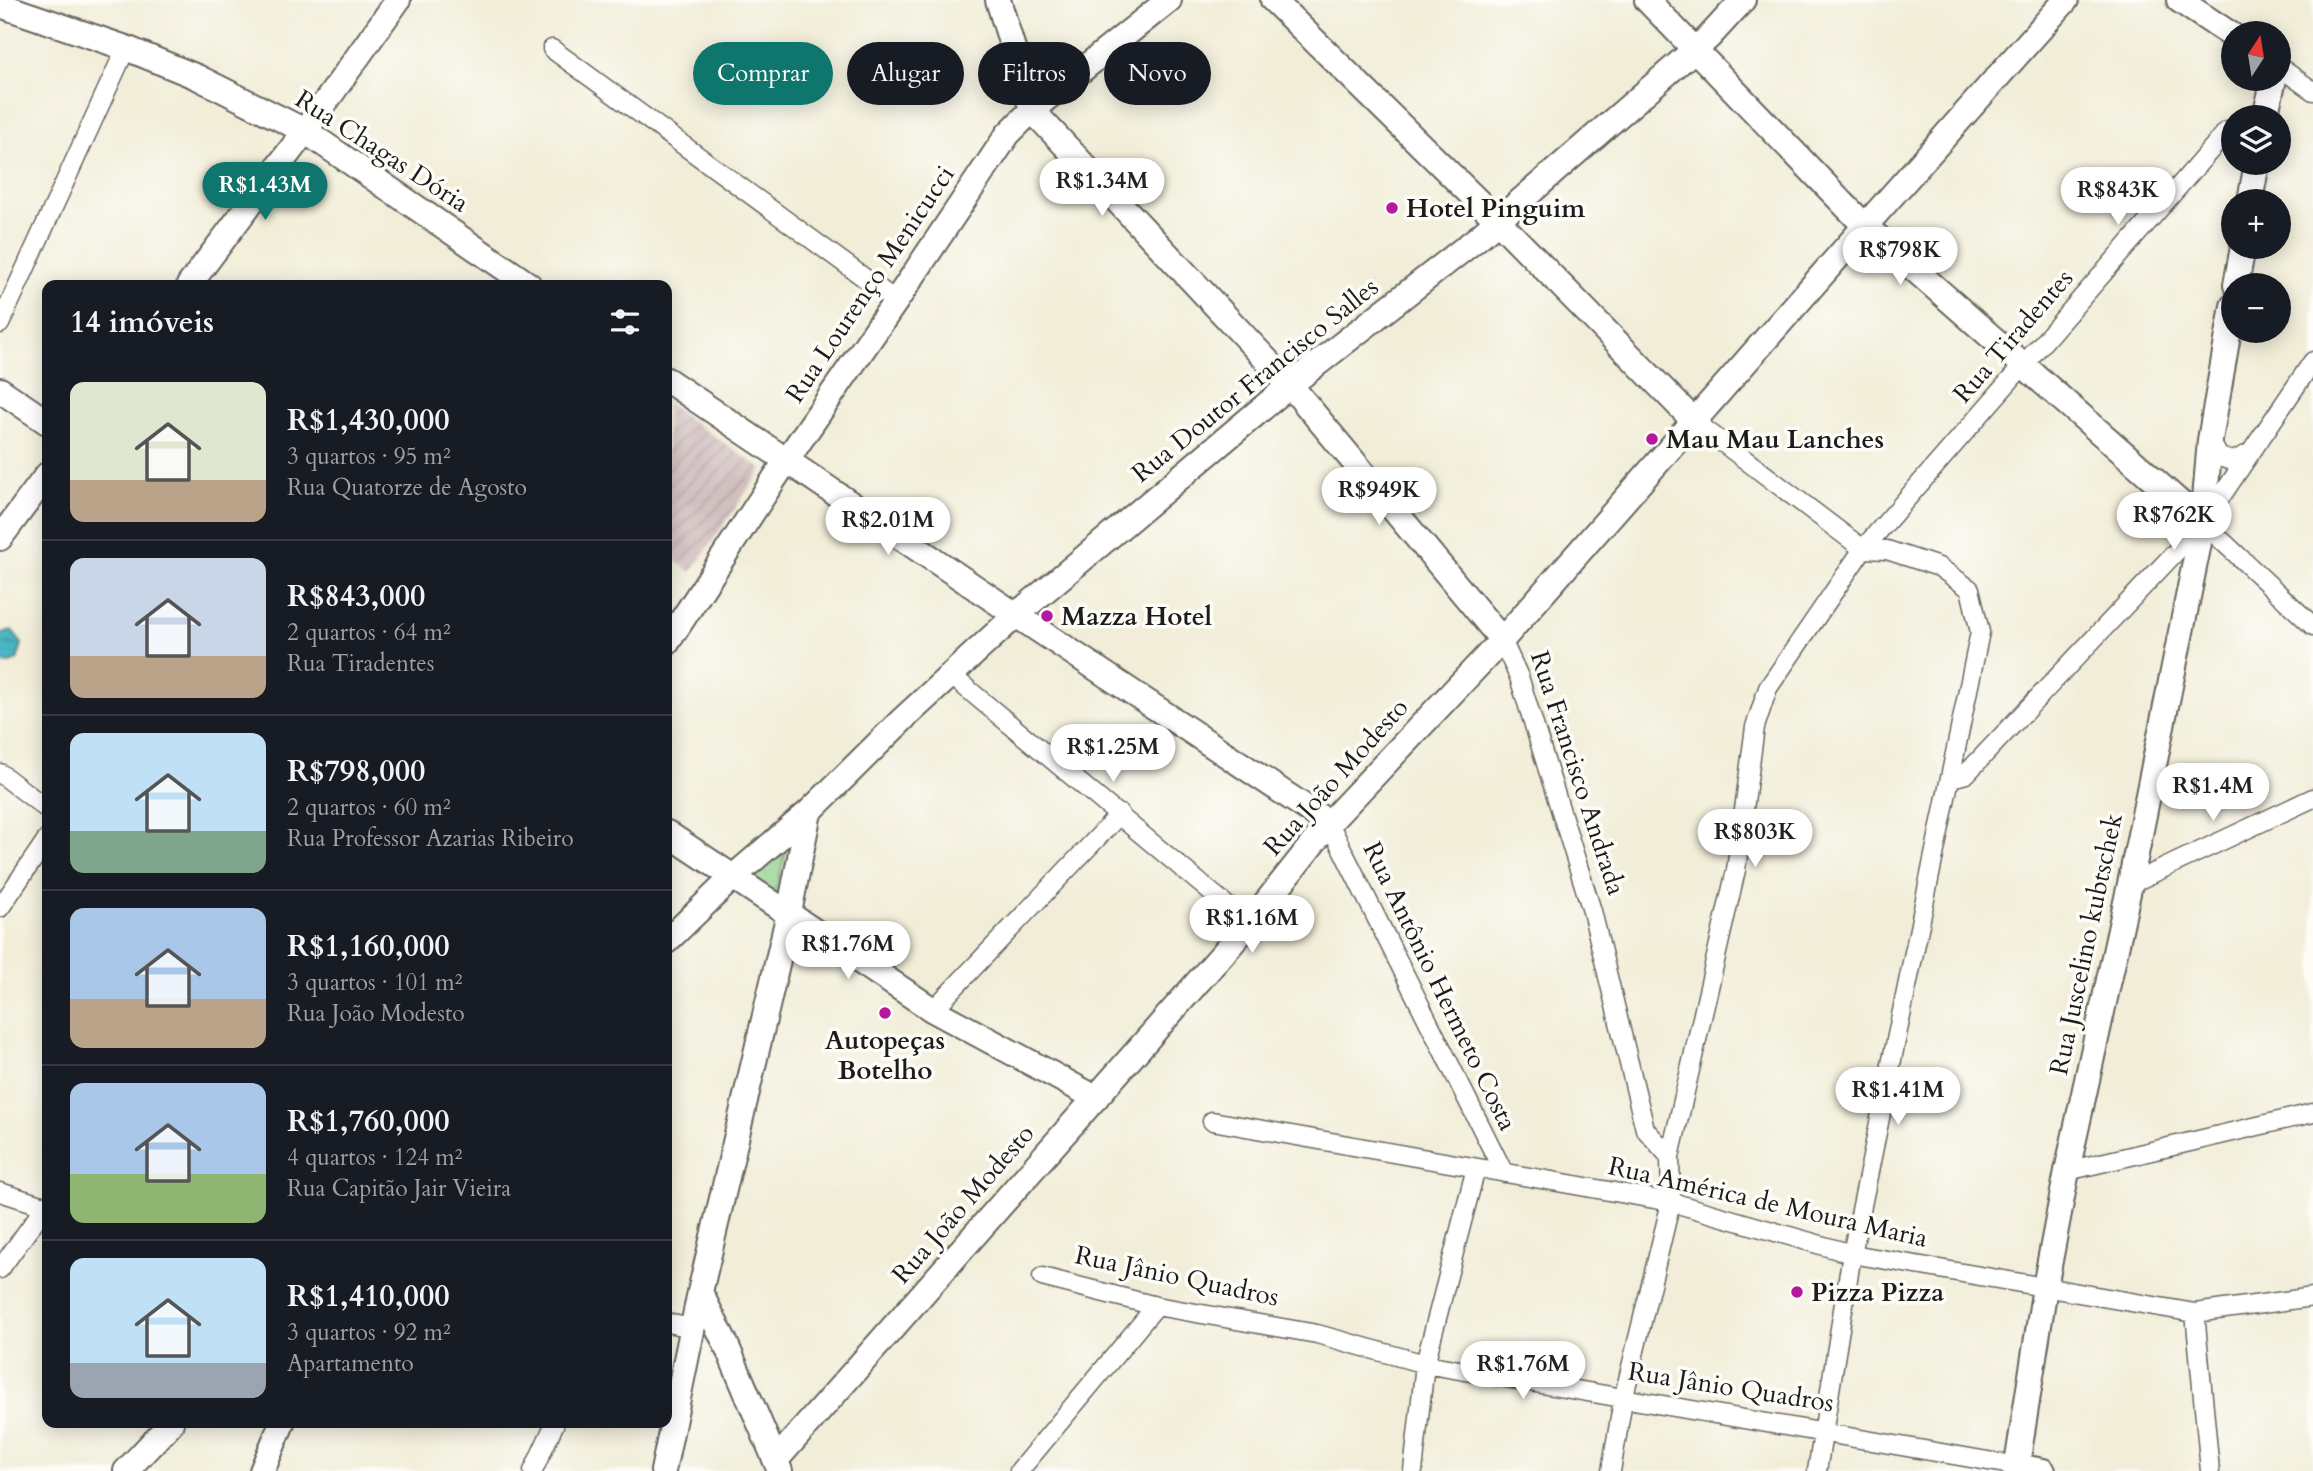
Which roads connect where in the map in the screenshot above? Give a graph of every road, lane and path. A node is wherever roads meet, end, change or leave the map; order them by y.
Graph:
1 (398, 0) edge
2 (999, 0) edge
3 (1169, 0) edge
4 (1273, 0) edge
5 (1647, 0) edge
6 (1743, 0) edge
7 (2066, 0) edge
8 (2179, 0) edge
9 (0, 5) edge
10 (2221, 28) edge
11 (126, 48) junction
12 (552, 49) dead end
13 (1693, 50) junction
14 (2291, 75) edge
15 (2313, 91) edge
16 (1032, 110) junction
17 (305, 131) junction
18 (2221, 138) edge
19 (1498, 221) junction
20 (1865, 226) junction
21 (194, 280) edge
22 (519, 280) edge
23 (896, 301) junction
24 (0, 324) edge
25 (2227, 343) edge
26 (2313, 361) edge
27 (2024, 364) junction
28 (672, 383) edge
29 (1290, 386) junction
30 (0, 390) edge
31 (42, 419) edge
32 (1694, 421) junction
33 (2210, 440) junction
34 (2248, 454) junction
35 (786, 461) junction
36 (42, 482) edge
37 (2203, 523) junction
38 (0, 538) edge
39 (1863, 549) junction
40 (2156, 573) junction
41 (2189, 589) junction
42 (1016, 615) junction
43 (2313, 626) edge
44 (672, 635) edge
45 (1502, 640) junction
46 (952, 676) junction
47 (0, 773) edge
48 (1951, 778) junction
49 (2313, 798) edge
50 (42, 805) edge
51 (809, 812) junction
52 (1119, 814) junction
53 (1329, 823) junction
54 (672, 836) edge
55 (42, 846) edge
56 (733, 877) junction
57 (2130, 884) junction
58 (0, 908) edge
59 (789, 913) junction
60 (1249, 923) junction
61 (672, 936) edge
62 (933, 1010) junction
63 (1096, 1098) junction
64 (2313, 1113) edge
65 (1212, 1121) dead end
66 (1670, 1157) junction
67 (1476, 1168) junction
68 (2067, 1171) junction
69 (1504, 1173) junction
70 (0, 1192) edge
71 (1671, 1202) junction
72 (42, 1205) edge
73 (42, 1213) edge
74 (1852, 1254) junction
75 (0, 1269) edge
76 (1042, 1277) dead end
77 (2045, 1287) junction
78 (700, 1293) junction
79 (2313, 1297) edge
80 (1156, 1306) junction
81 (2196, 1313) junction
82 (672, 1324) edge
83 (694, 1328) junction
84 (725, 1342) junction
85 (1425, 1364) junction
86 (1623, 1399) junction
87 (166, 1428) edge
88 (280, 1428) edge
89 (553, 1428) edge
90 (1824, 1432) junction
91 (778, 1465) edge
92 (2017, 1469) edge
93 (126, 1471) edge
94 (262, 1471) edge
95 (533, 1471) edge
96 (663, 1471) edge
97 (1019, 1471) edge
98 (1413, 1471) edge
99 (1611, 1471) edge
100 (1817, 1471) edge
101 (2043, 1471) edge
102 (2210, 1471) edge

1 - 17 main road
2 - 16 main road
3 - 16 main road, Rua Lourenço Menicucci
4 - 19 main road
5 - 13 main road
6 - 13 main road, Rua Doutor Francisco Salles
7 - 20 main road, Rua João Modesto
8 - 10 main road
9 - 11 main road, Rua Chagas Dória
11 - 17 main road, Rua Chagas Dória
11 - 24 street
12 - 23 street
13 - 19 main road, Rua Doutor Francisco Salles
13 - 20 main road
14 - 15 street
16 - 23 main road, Rua Lourenço Menicucci
16 - 29 main road, Rua Francisco Andrada
17 - 21 main road
17 - 22 main road, Rua Chagas Dória
18 - 27 street, Rua Tiradentes
19 - 29 main road, Rua Doutor Francisco Salles
19 - 32 main road
20 - 27 main road
20 - 32 main road, Rua João Modesto
23 - 35 main road, Rua Lourenço Menicucci
25 - 33 main road, Rua Juscelino kubtschek
26 - 34 street
27 - 37 main road
27 - 39 street, Rua Tiradentes
28 - 35 main road
29 - 42 main road, Rua Doutor Francisco Salles
29 - 45 main road, Rua Francisco Andrada
30 - 31 main road
32 - 39 street
32 - 45 main road, Rua João Modesto
33 - 34 street
33 - 37 main road, Rua Juscelino kubtschek
34 - 37 street
35 - 42 main road
35 - 44 main road, Rua Lourenço Menicucci
36 - 38 main road
37 - 40 street
37 - 41 main road, Rua Juscelino kubtschek
37 - 43 street
39 - 48 street
39 - 66 street, Rua Tiradentes
40 - 41 street
40 - 48 street
41 - 57 main road, Rua Juscelino kubtschek
42 - 46 main road, Rua Doutor Francisco Salles
42 - 53 main road
45 - 53 main road, Rua João Modesto
45 - 66 street, Rua Francisco Andrada
46 - 51 main road, Rua Doutor Francisco Salles
46 - 52 street
47 - 50 street
48 - 74 street
49 - 57 street
51 - 56 main road, Rua Doutor Francisco Salles
51 - 59 main road
52 - 60 street
52 - 62 street
53 - 60 main road, Rua João Modesto
53 - 69 street, Rua Antônio Hermeto Costa
54 - 56 main road
55 - 58 street
56 - 59 main road
56 - 61 main road, Rua Doutor Francisco Salles
57 - 68 main road, Rua Juscelino kubtschek
59 - 62 main road
59 - 78 main road
60 - 63 main road, Rua João Modesto
62 - 63 main road
63 - 91 main road, Rua João Modesto
64 - 68 street
65 - 67 street, Rua América de Moura Maria
66 - 71 street, Rua Tiradentes
67 - 69 street, Rua América de Moura Maria
67 - 85 street
68 - 77 main road, Rua Juscelino kubtschek
69 - 71 street, Rua América de Moura Maria
70 - 72 street
71 - 74 street, Rua América de Moura Maria
71 - 86 street, Rua Tiradentes
73 - 75 street
74 - 77 street, Rua América de Moura Maria
74 - 90 street
76 - 80 street, Rua Jânio Quadros
77 - 81 street, Rua América de Moura Maria
77 - 92 main road, Rua Juscelino kubtschek
78 - 83 main road
78 - 84 main road
79 - 81 street, Rua América de Moura Maria
80 - 85 street, Rua Jânio Quadros
80 - 97 street
81 - 102 street
82 - 83 street
83 - 84 main road
83 - 96 main road
84 - 91 main road
85 - 86 street, Rua Jânio Quadros
85 - 98 street
86 - 90 street, Rua Jânio Quadros
86 - 99 street, Rua Tiradentes
87 - 93 main road
88 - 94 main road
89 - 95 street
90 - 92 street, Rua Jânio Quadros
90 - 100 street
92 - 101 main road, Rua Jânio Quadros

